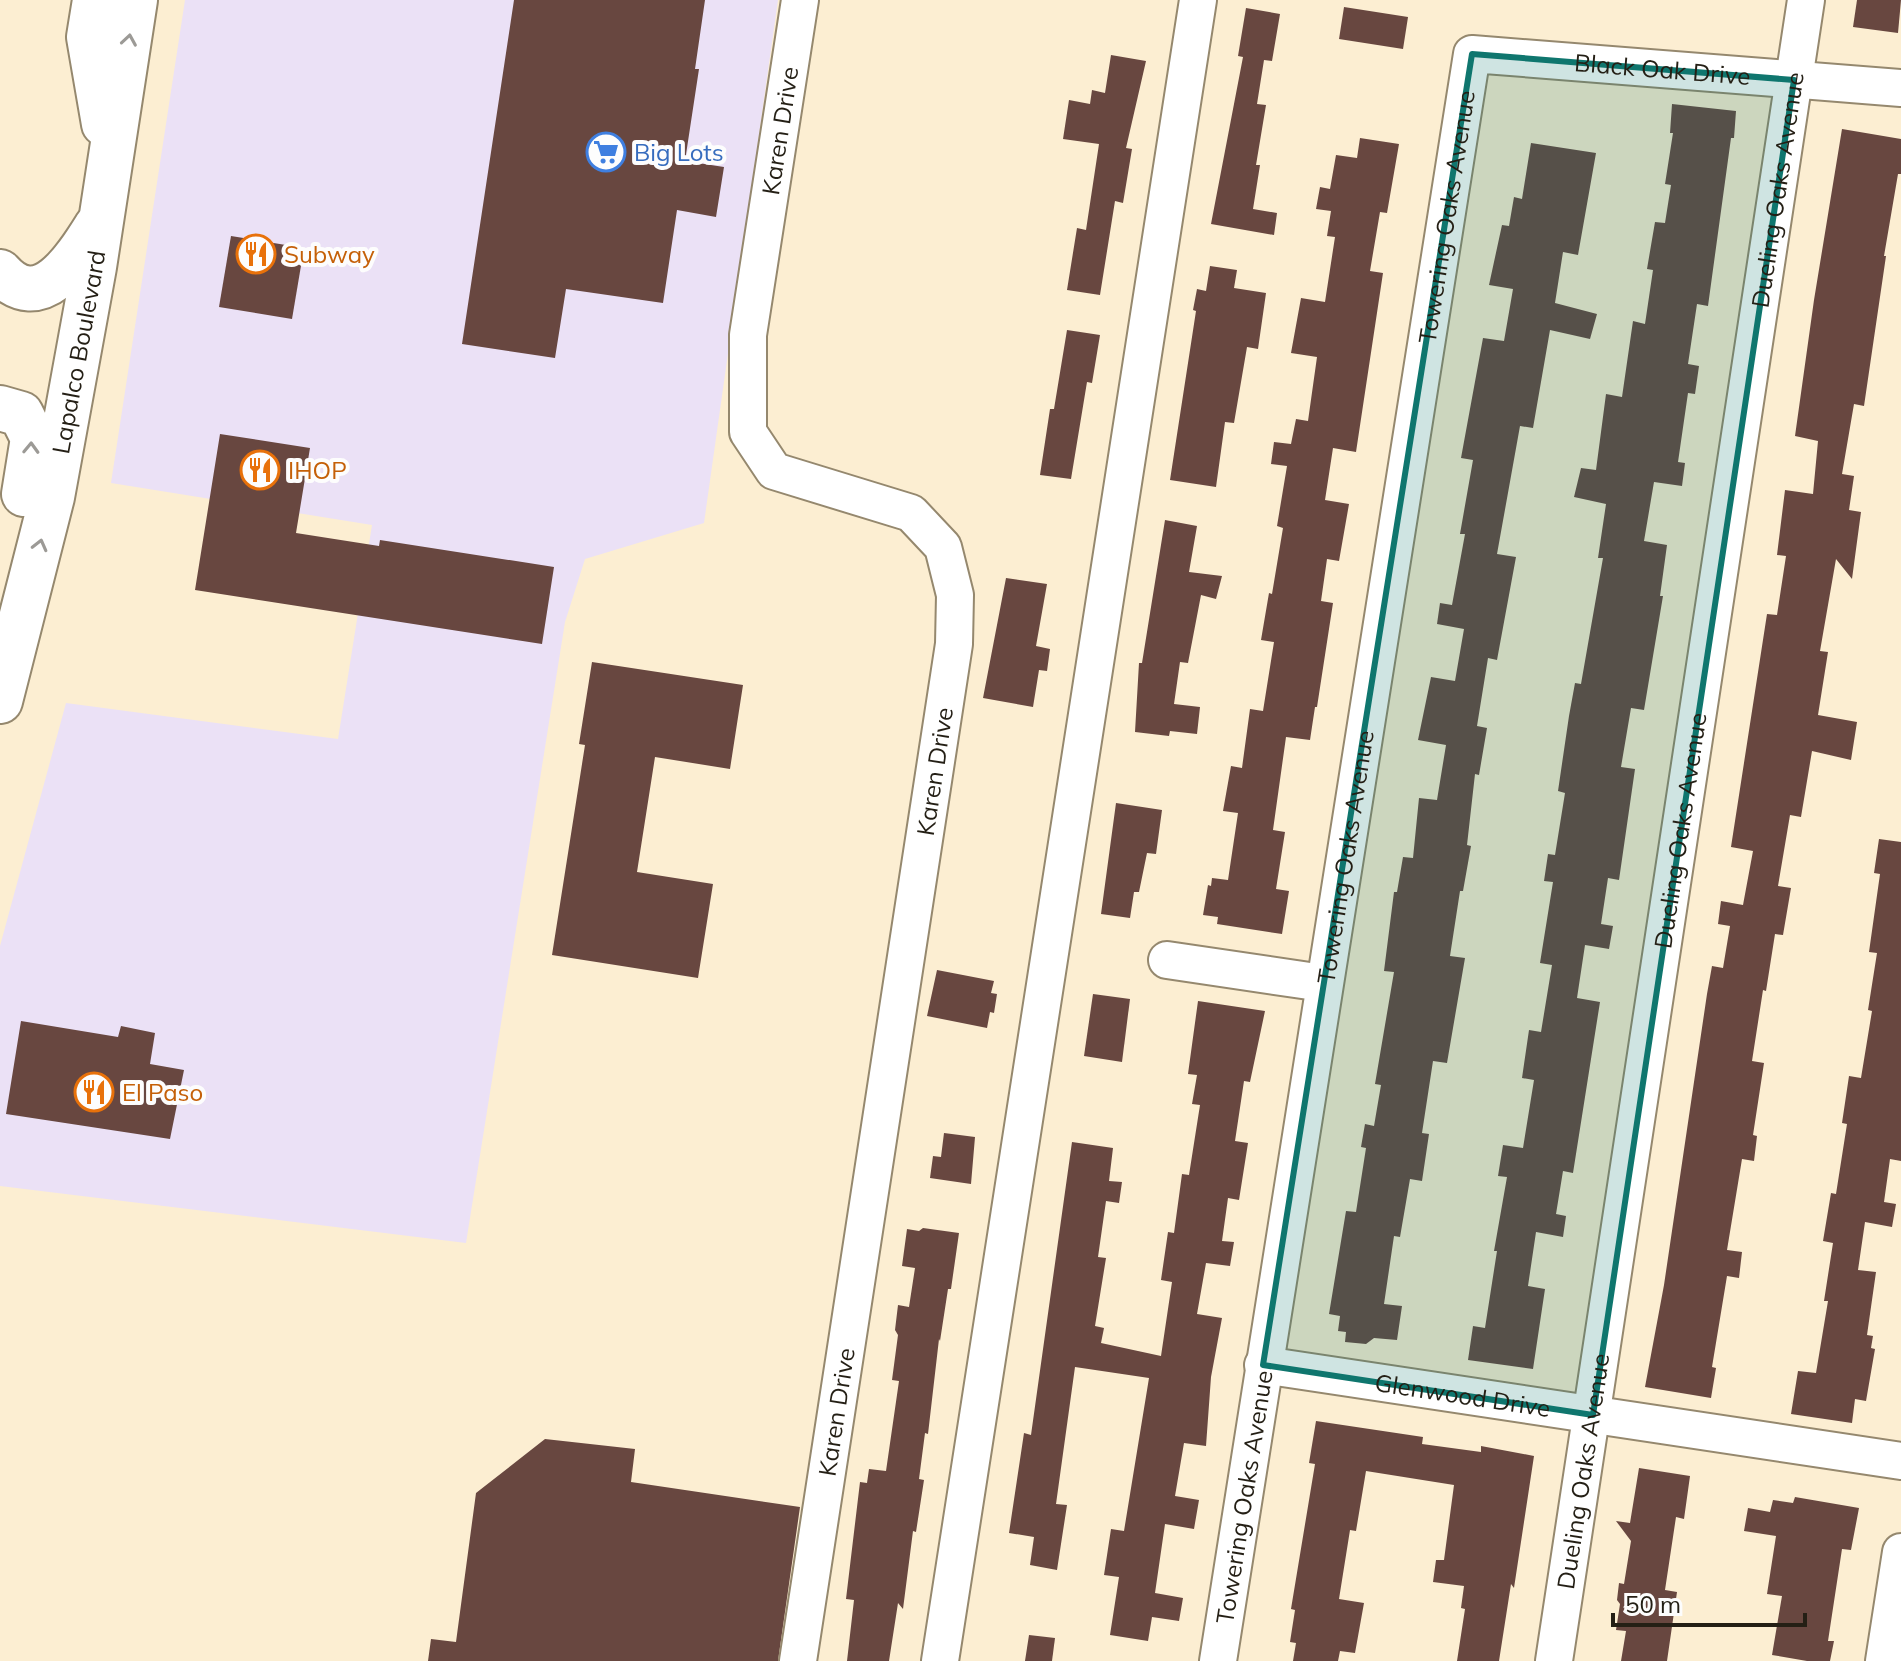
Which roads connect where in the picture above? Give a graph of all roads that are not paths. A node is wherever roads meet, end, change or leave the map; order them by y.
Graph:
1 (95, 0) edge
2 (135, 0) edge
3 (800, 0) edge
4 (1198, 0) edge
5 (1806, 0) edge
6 (1472, 54) joint
7 (1794, 80) junction
8 (1901, 88) edge
9 (110, 162) junction
10 (101, 218) junction
11 (0, 272) edge
12 (0, 408) edge
13 (1, 696) edge
14 (1167, 960) dead end
15 (1323, 983) junction
16 (1263, 1365) junction
17 (1593, 1415) junction
18 (1901, 1461) edge
19 (1901, 1552) edge
20 (798, 1661) edge
21 (940, 1661) edge
22 (1218, 1661) edge
23 (1554, 1661) edge
24 (1884, 1661) edge

1 - 9 main road
9 -> 2 main road, Lapalco Boulevard
3 - 20 street, Karen Drive
4 - 21 street
5 - 7 street, Dueling Oaks Avenue
6 - 7 street, Black Oak Drive
6 - 15 street, Towering Oaks Avenue
7 - 8 street, Black Oak Drive
7 - 17 street, Dueling Oaks Avenue
9 - 10 main road, Lapalco Boulevard
10 - 11 main road
13 -> 10 main road, Lapalco Boulevard
13 -> 12 main road
14 - 15 street
15 - 16 street, Towering Oaks Avenue
16 - 17 street, Glenwood Drive
16 - 22 street, Towering Oaks Avenue
17 - 18 street, Glenwood Drive
17 - 23 street, Dueling Oaks Avenue
19 - 24 street

